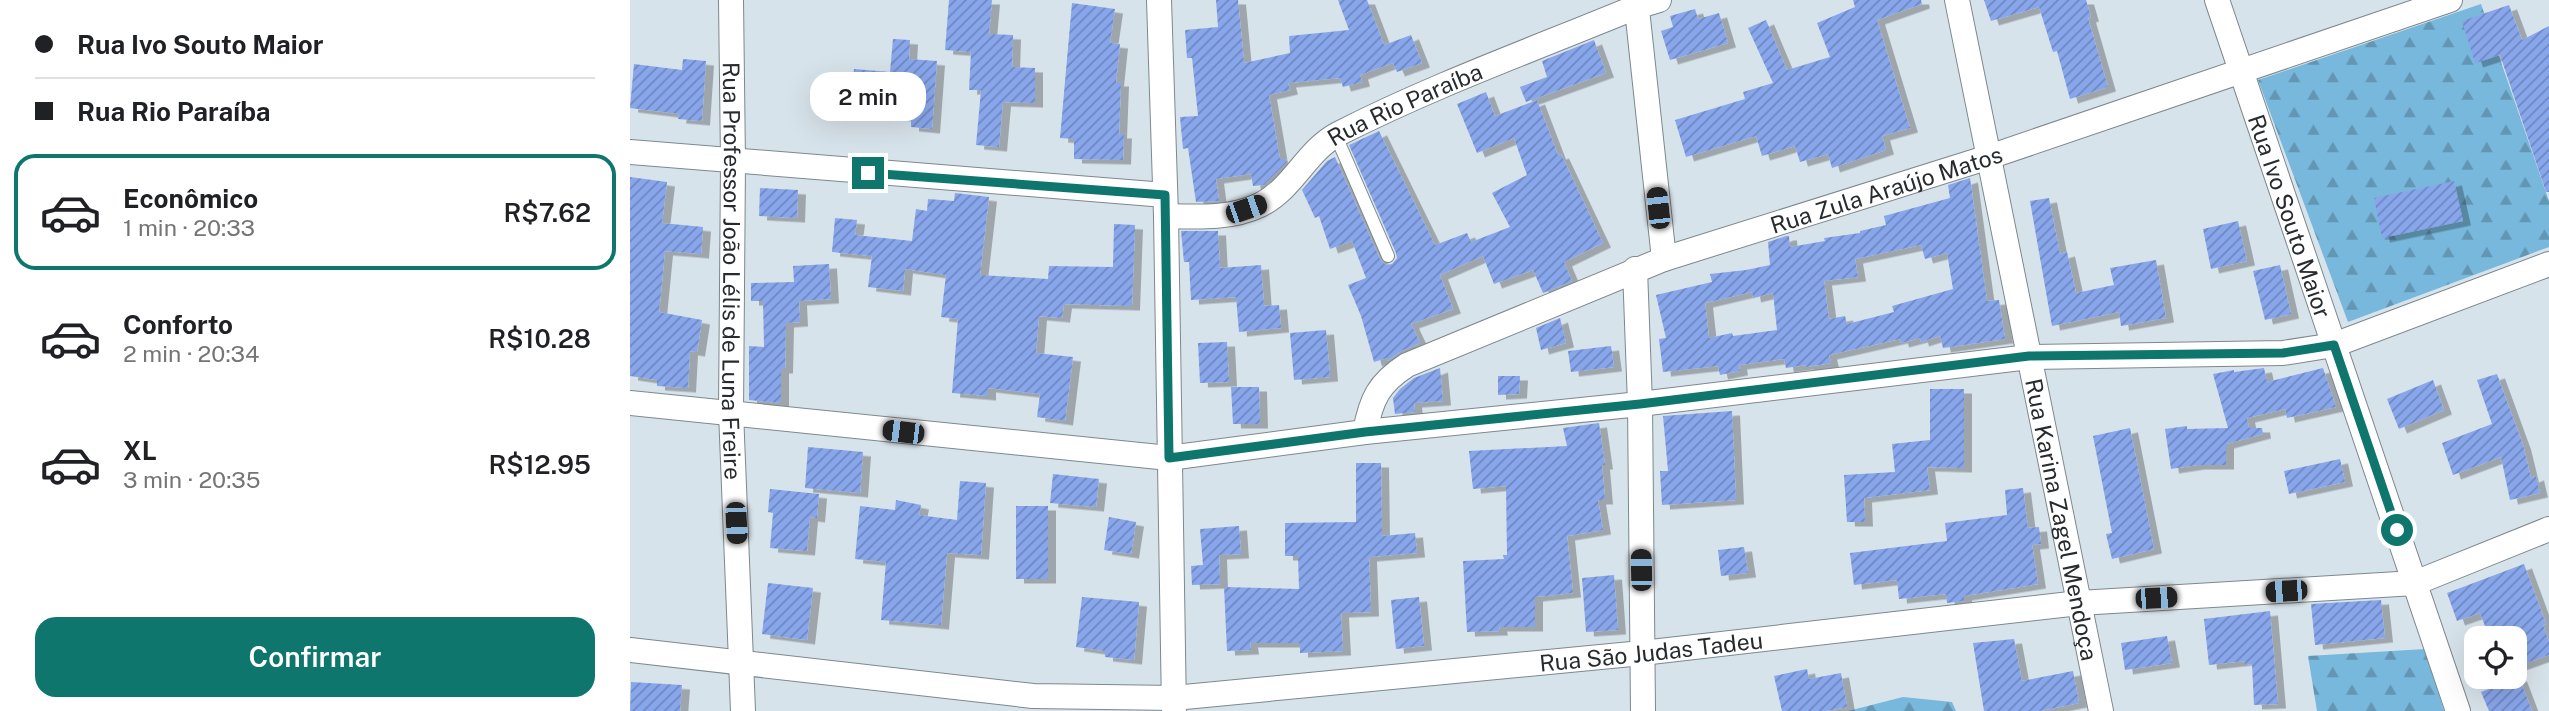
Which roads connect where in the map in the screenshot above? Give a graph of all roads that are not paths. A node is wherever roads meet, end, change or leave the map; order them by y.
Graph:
1 (731, 0) edge
2 (1159, 0) edge
3 (1957, 0) edge
4 (2217, 0) edge
5 (2450, 0) edge
6 (1644, 2) edge
7 (2240, 72) junction
8 (1335, 136) junction
9 (630, 152) edge
10 (1989, 157) junction
11 (733, 162) junction
12 (1166, 206) junction
13 (1388, 256) dead end
14 (1664, 259) junction
15 (2549, 264) edge
16 (1635, 270) junction
17 (2334, 345) junction
18 (2029, 356) junction
19 (630, 403) edge
20 (1640, 404) junction
21 (731, 412) junction
22 (1365, 432) junction
23 (1169, 458) junction
24 (2549, 529) edge
25 (2415, 583) junction
26 (2079, 603) junction
27 (630, 650) edge
28 (1642, 653) junction
29 (742, 662) junction
30 (1174, 705) edge
31 (743, 711) edge
32 (1643, 711) edge
33 (2101, 711) edge
34 (2458, 711) edge

1 - 11 street, Rua Professor João Lélis de Luna Freire
2 - 12 street
3 - 10 street, Rua Karina Zagel Mendoça
4 - 7 street, Rua Ivo Souto Maior
5 - 7 street, Rua Zula Araújo Matos
6 - 8 street, Rua Rio Paraíba
6 - 14 street
7 - 10 street, Rua Zula Araújo Matos
7 - 17 street, Rua Ivo Souto Maior
8 - 12 street, Rua Rio Paraíba
8 - 13 lane
9 - 11 street, Rua Rio Paraíba
10 - 14 street, Rua Zula Araújo Matos
10 - 18 street, Rua Karina Zagel Mendoça
11 - 12 street, Rua Rio Paraíba
11 - 21 street, Rua Professor João Lélis de Luna Freire
12 - 23 street
14 - 16 street, Rua Zula Araújo Matos
15 - 17 street
16 - 20 street
16 - 22 street, Rua Zula Araújo Matos
17 - 18 street
17 - 25 street, Rua Ivo Souto Maior
18 - 20 street
18 - 26 street, Rua Karina Zagel Mendoça
19 - 21 street
20 - 22 street
20 - 28 street
21 - 23 street
21 - 29 street, Rua Professor João Lélis de Luna Freire
22 - 23 street
23 - 30 street
24 - 25 street, Rua São Judas Tadeu
25 - 26 street, Rua São Judas Tadeu
25 - 34 street, Rua Ivo Souto Maior
26 - 28 street, Rua São Judas Tadeu
26 - 33 street, Rua Karina Zagel Mendoça
27 - 29 street, Rua São Judas Tadeu
28 - 30 street, Rua São Judas Tadeu
28 - 32 street
29 - 30 street, Rua São Judas Tadeu
29 - 31 street, Rua Professor João Lélis de Luna Freire

